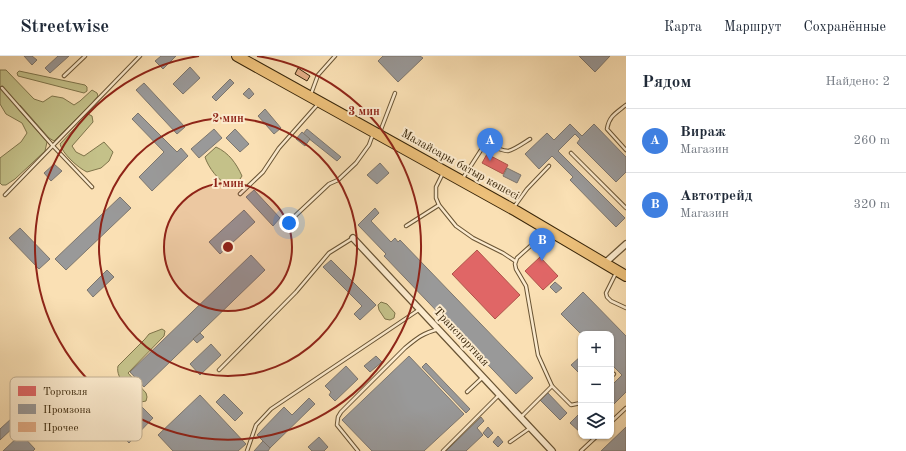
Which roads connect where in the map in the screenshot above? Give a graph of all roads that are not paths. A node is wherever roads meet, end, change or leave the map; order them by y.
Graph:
1 (84, 56) edge
2 (140, 56) edge
3 (237, 56) edge
4 (335, 56) edge
5 (64, 76) dead end
6 (2, 88) dead end
7 (395, 93) dead end
8 (310, 96) junction
9 (320, 102) junction
10 (626, 105) edge
11 (376, 133) junction
12 (530, 138) dead end
13 (53, 146) junction
14 (626, 150) edge
15 (571, 153) dead end
16 (549, 166) dead end
17 (444, 171) junction
18 (462, 181) junction
19 (92, 187) dead end
20 (240, 194) dead end
21 (5, 195) dead end
22 (439, 205) junction
23 (626, 208) edge
24 (512, 209) junction
25 (295, 216) dead end
26 (406, 226) dead end
27 (548, 230) junction
28 (354, 238) joint
29 (626, 244) edge
30 (515, 261) junction
31 (605, 263) junction
32 (617, 271) junction
33 (626, 276) edge
34 (626, 308) edge
35 (420, 309) junction
36 (439, 329) junction
37 (219, 370) dead end
38 (483, 377) junction
39 (552, 386) junction
40 (467, 392) dead end
41 (499, 395) junction
42 (578, 404) edge
43 (626, 408) edge
44 (520, 417) junction
45 (614, 419) edge
46 (530, 428) junction
47 (594, 439) edge
48 (510, 442) dead end
49 (247, 451) edge
50 (358, 451) edge
51 (443, 451) edge
52 (552, 451) edge
53 (581, 451) edge

1 - 5 lane
2 - 13 lane
3 - 8 highway, Малайсары батыр көшесі
4 - 8 lane
6 - 13 lane
7 - 11 lane
8 - 9 highway, Малайсары батыр көшесі
9 - 11 highway, Малайсары батыр көшесі
9 - 20 lane
10 - 14 lane
11 - 17 highway, Малайсары батыр көшесі
11 - 25 lane
12 - 18 lane
13 - 19 lane
13 - 21 lane
15 - 23 lane
16 - 24 lane
17 - 18 highway, Малайсары батыр көшесі
17 - 22 lane
18 - 24 highway, Малайсары батыр көшесі
22 - 26 lane
22 - 30 lane
24 - 27 highway, Малайсары батыр көшесі
27 - 30 lane
27 - 31 highway, Малайсары батыр көшесі
28 - 35 street, Транспортная
28 - 37 lane
29 - 31 street
30 - 39 lane
31 - 32 highway, Малайсары батыр көшесі
32 - 33 highway, Малайсары батыр көшесі
32 - 34 lane
35 - 36 street, Транспортная
35 - 49 lane
36 - 38 street, Транспортная
36 - 50 lane
38 - 40 lane
38 - 41 street, Транспортная
39 - 42 lane
39 - 44 lane
41 - 44 street, Транспортная
41 - 51 lane
43 - 45 lane
44 - 46 street, Транспортная
46 - 48 lane
46 - 52 street, Транспортная
47 - 53 lane

